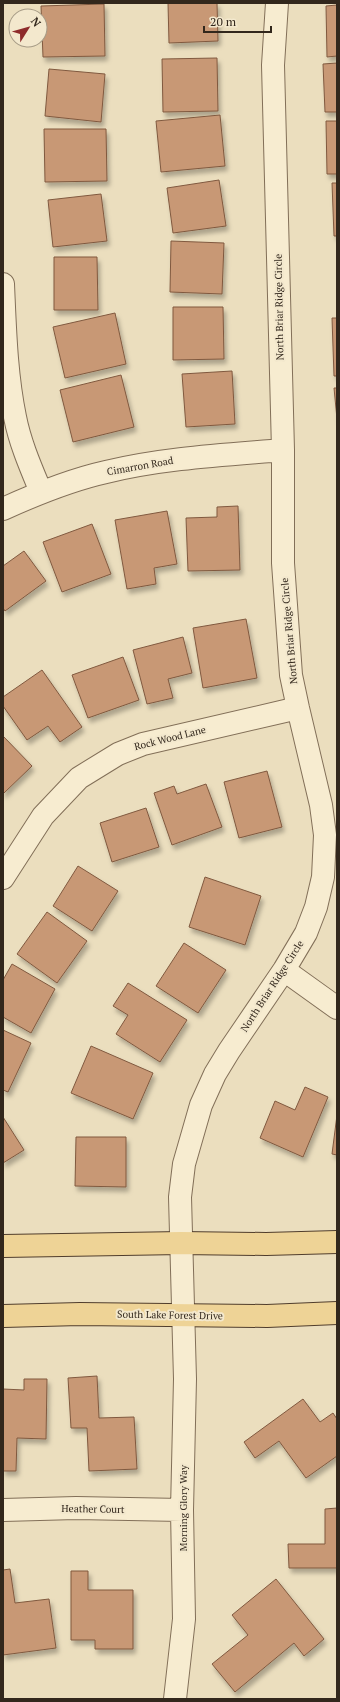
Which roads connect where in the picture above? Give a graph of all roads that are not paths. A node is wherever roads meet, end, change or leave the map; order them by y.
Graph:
1 (277, 3) edge
2 (3, 284) edge
3 (283, 450) junction
4 (42, 492) junction
5 (3, 509) edge
6 (298, 708) junction
7 (3, 878) edge
8 (284, 970) junction
9 (337, 1008) edge
10 (337, 1242) edge
11 (181, 1243) junction
12 (3, 1246) edge
13 (337, 1312) edge
14 (3, 1316) edge
15 (184, 1316) junction
16 (3, 1510) edge
17 (182, 1510) junction
18 (175, 1699) edge

1 - 3 street, North Briar Ridge Circle
2 - 4 street
3 - 4 street, Cimarron Road
3 - 6 street, North Briar Ridge Circle
4 - 5 street, Cimarron Road
6 - 7 street, Rock Wood Lane
6 - 8 street, North Briar Ridge Circle
8 - 9 street
8 - 11 street, North Briar Ridge Circle
10 - 11 main road
11 - 12 main road
11 - 15 street, North Briar Ridge Circle
13 - 15 main road, South Lake Forest Drive
14 - 15 main road, South Lake Forest Drive
15 - 17 street, Morning Glory Way
16 - 17 street, Heather Court
17 - 18 street, Morning Glory Way

